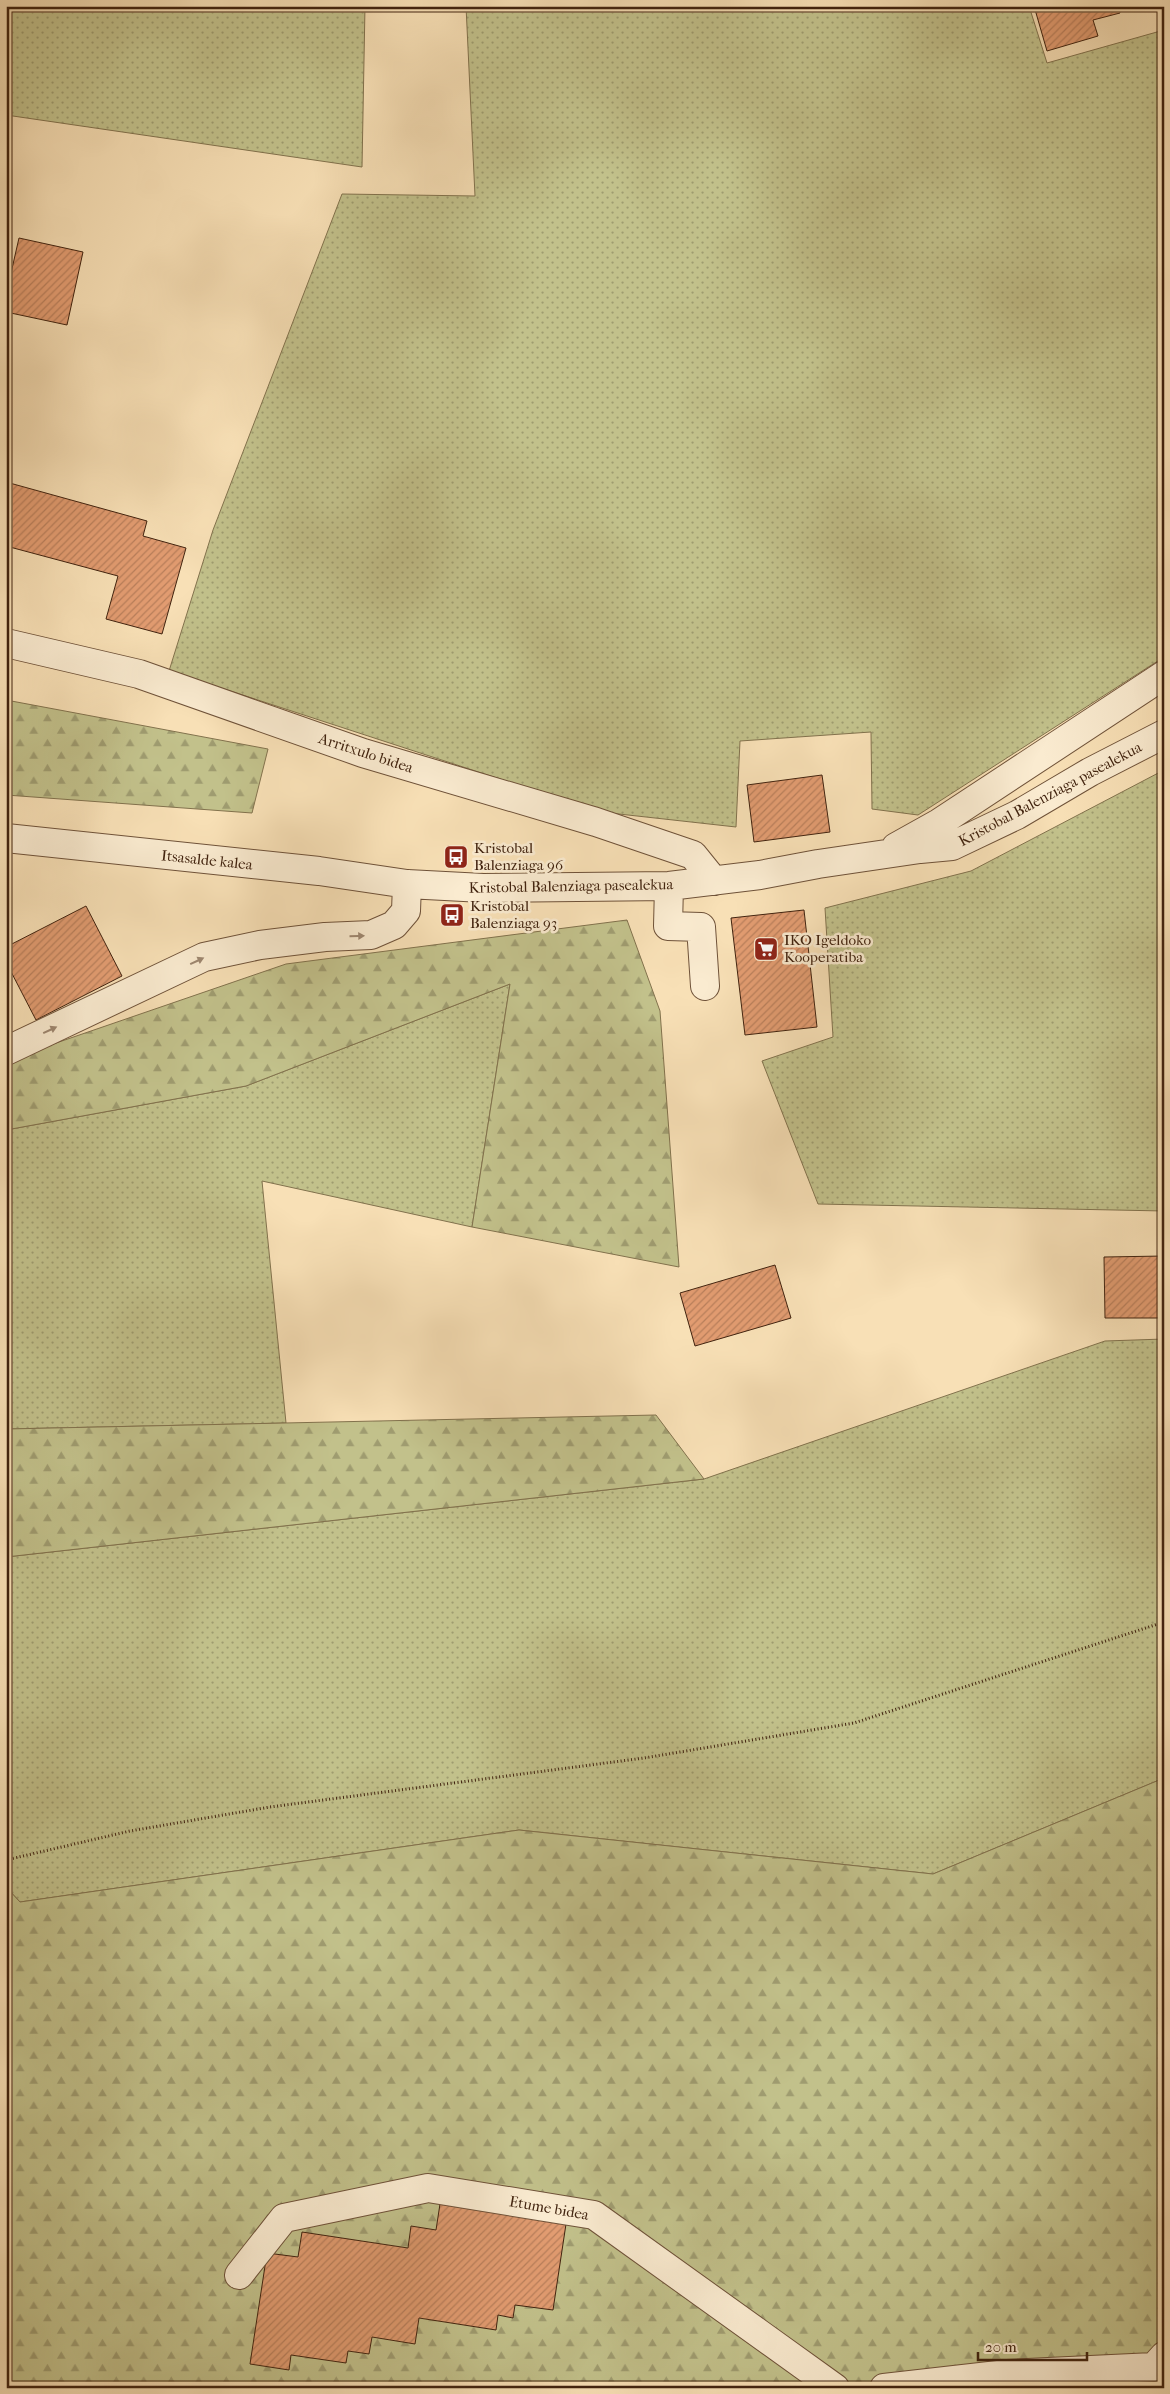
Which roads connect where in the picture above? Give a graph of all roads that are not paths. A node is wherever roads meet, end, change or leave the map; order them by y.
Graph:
1 (6, 643) edge
2 (1164, 675) edge
3 (1164, 734) edge
4 (6, 838) edge
5 (882, 854) junction
6 (714, 881) junction
7 (406, 884) junction
8 (669, 886) junction
9 (705, 986) dead end
10 (6, 1052) edge
11 (239, 2275) dead end
12 (1164, 2356) edge
13 (835, 2388) edge
14 (884, 2388) edge

1 - 6 street, Arritxulo bidea
2 - 5 street
3 - 5 street, Kristobal Balenziaga pasealekua
4 - 7 street, Itsasalde kalea
5 - 6 street, Kristobal Balenziaga pasealekua
6 - 8 street, Kristobal Balenziaga pasealekua
7 - 8 street, Kristobal Balenziaga pasealekua
10 -> 7 street
8 - 9 street
11 - 13 street, Etume bidea
12 - 14 street

